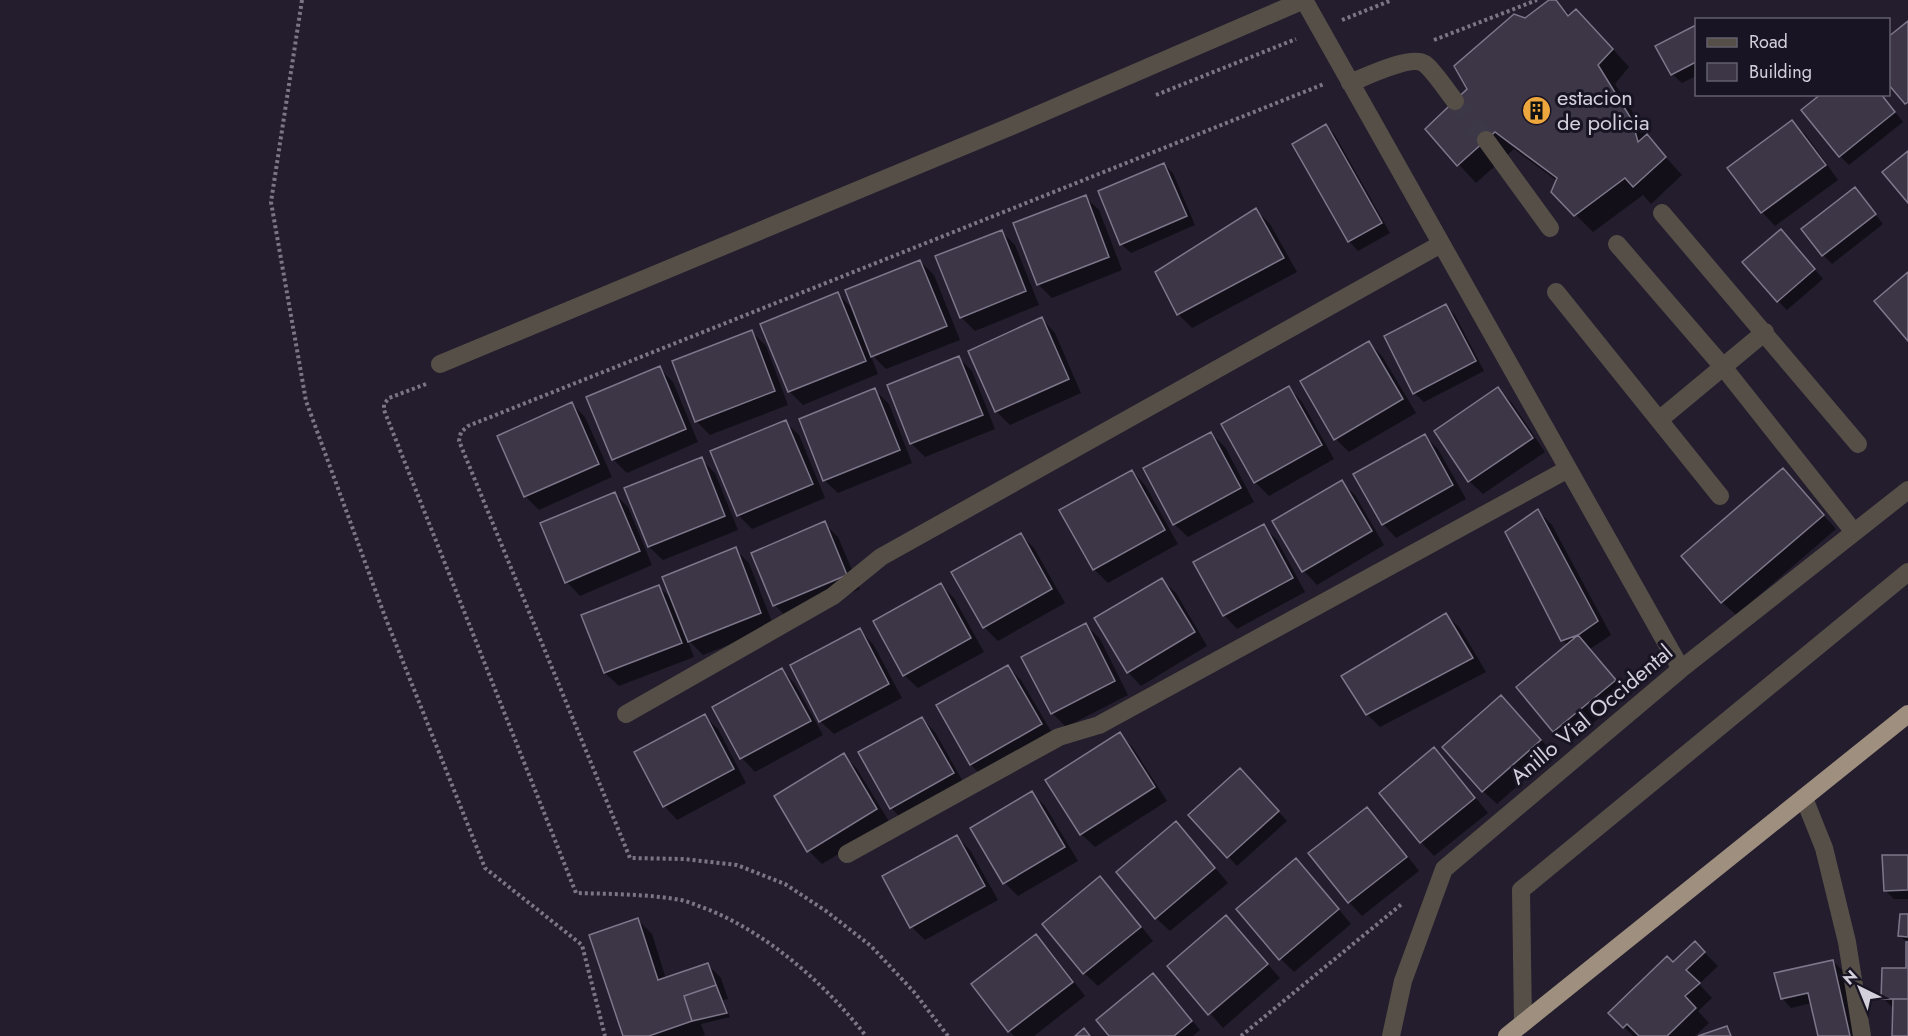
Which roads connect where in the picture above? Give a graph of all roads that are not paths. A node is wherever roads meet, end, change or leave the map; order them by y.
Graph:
1 (1348, 79) junction
2 (1455, 101) tunnel mouth
3 (1486, 140) tunnel mouth
4 (1662, 213) dead end
5 (1550, 228) dead end
6 (1441, 243) junction
7 (1617, 244) dead end
8 (1556, 292) dead end
9 (1765, 332) junction
10 (1724, 368) junction
11 (437, 372) road end
12 (1659, 420) junction
13 (1858, 444) dead end
14 (1568, 469) junction
15 (1908, 490) edge
16 (1719, 496) dead end
17 (1854, 532) junction
18 (1908, 572) edge
19 (1681, 669) junction
20 (626, 714) dead end
21 (1908, 714) edge
22 (1804, 798) junction
23 (847, 854) dead end
24 (1524, 1030) edge
25 (1392, 1036) edge
26 (1507, 1036) edge
27 (1862, 1036) edge

1 - 2 street
1 - 6 street
1 - 11 street
3 - 5 street
4 - 9 street
6 - 14 street
6 - 20 street
7 - 10 street
8 - 12 street
9 - 10 street
9 - 13 street
10 - 12 street
10 - 17 street
12 - 16 street
14 - 19 street
14 - 23 street
15 - 17 street, Anillo Vial Occidental
17 - 19 street, Anillo Vial Occidental
18 - 24 street
19 - 25 street, Anillo Vial Occidental
21 - 22 highway
22 - 24 highway
22 - 27 street
24 - 26 highway

